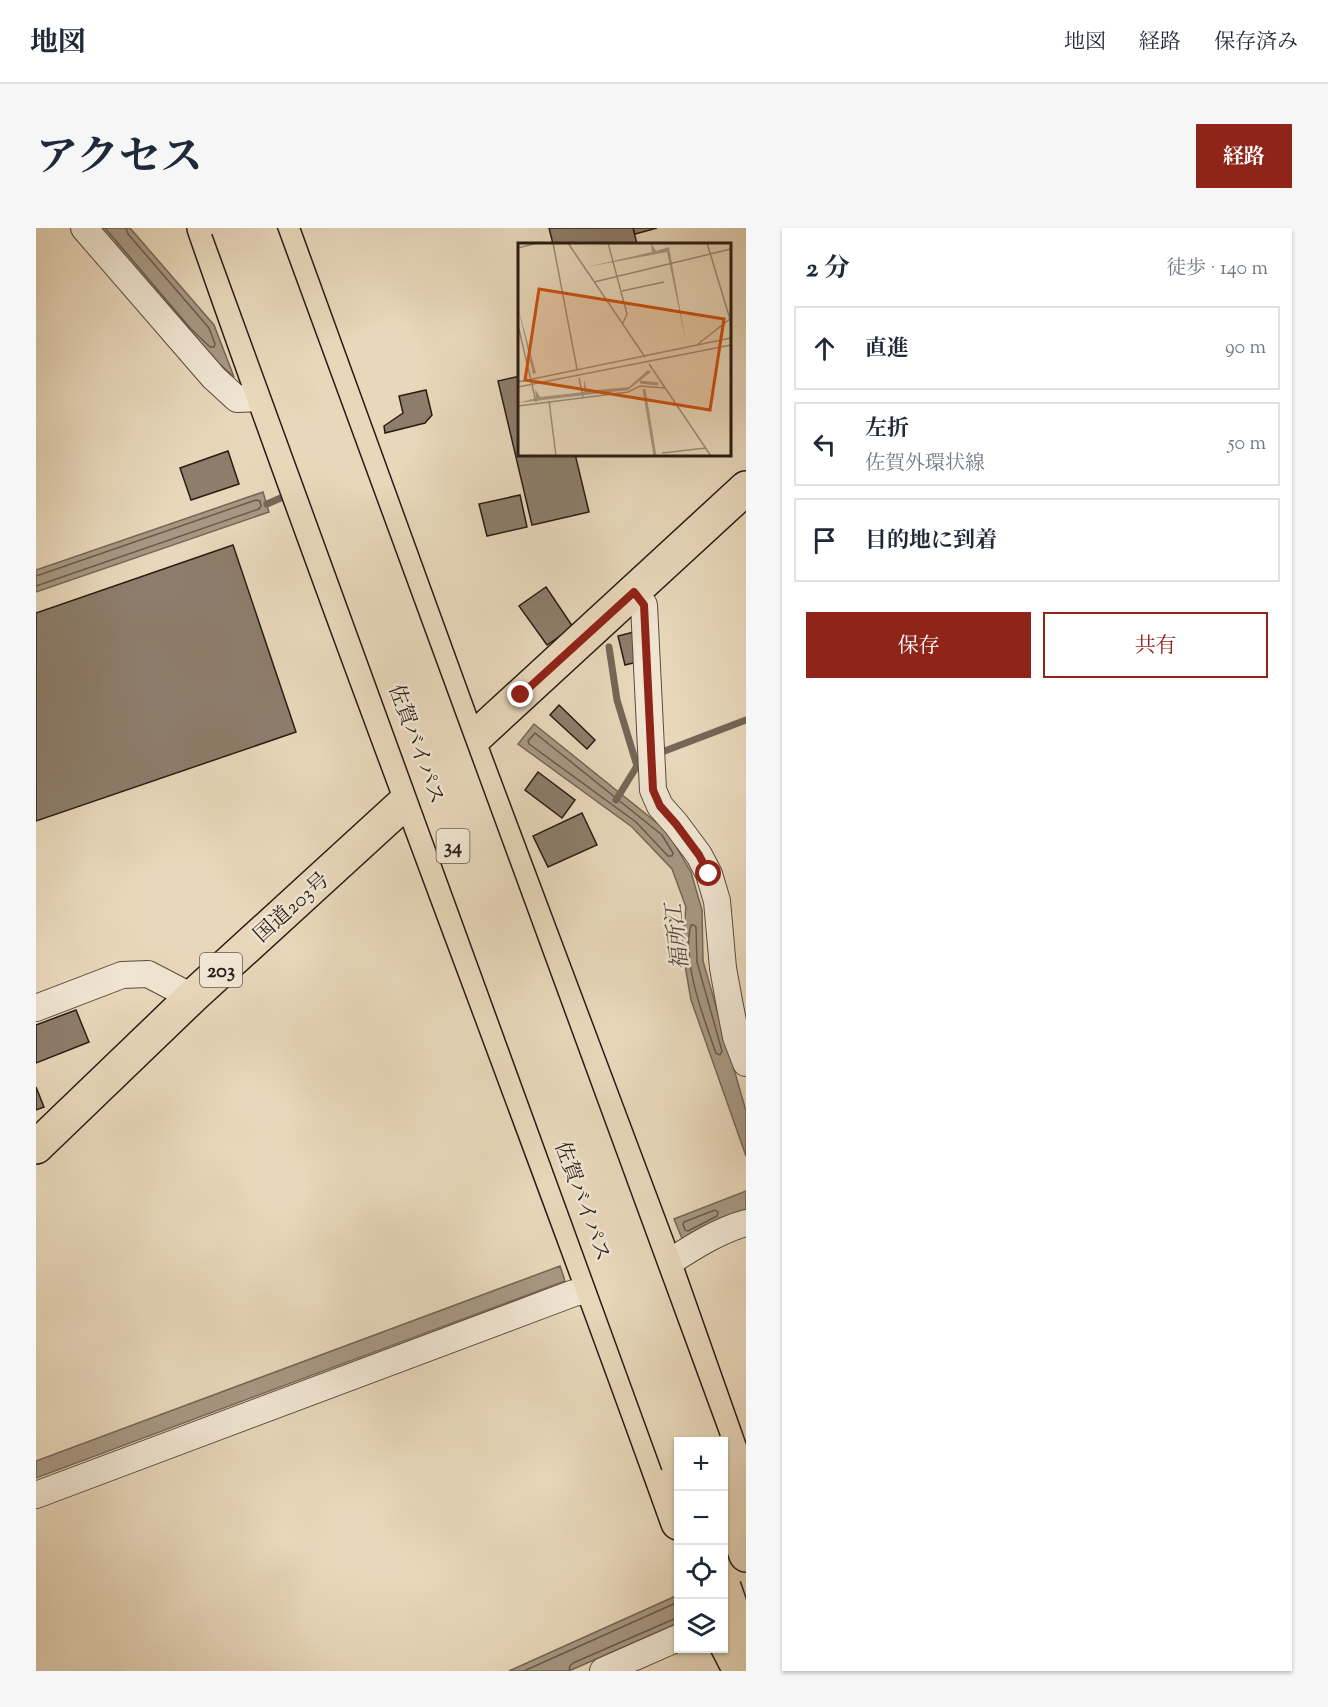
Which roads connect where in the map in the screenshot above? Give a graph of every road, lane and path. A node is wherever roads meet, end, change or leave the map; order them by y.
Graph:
1 (84, 228) edge
2 (204, 228) edge
3 (228, 228) edge
4 (259, 228) edge
5 (282, 228) edge
6 (263, 398) junction
7 (746, 488) edge
8 (634, 592) junction
9 (469, 743) junction
10 (411, 797) junction
11 (192, 996) junction
12 (36, 1008) edge
13 (746, 1063) edge
14 (36, 1147) edge
15 (746, 1223) edge
16 (665, 1265) junction
17 (594, 1290) junction
18 (702, 1437) edge
19 (674, 1453) edge
20 (36, 1495) edge
21 (746, 1495) edge
22 (728, 1507) edge
23 (674, 1512) edge
24 (746, 1555) edge
25 (727, 1599) edge
26 (736, 1631) edge
27 (674, 1640) edge
28 (603, 1671) edge
29 (740, 1671) edge

1 - 6 street
2 - 6 main road
3 - 19 main road, 佐賀バイパス / 34, bridge
4 - 18 main road, 佐賀バイパス / 34, bridge
5 - 9 main road
6 - 10 main road
7 - 8 main road, 国道203号
8 - 9 main road, 国道203号
8 - 13 street
9 - 10 main road, 国道203号 / 203
9 - 16 main road
10 - 11 main road, 国道203号 / 203
10 - 17 main road
11 - 12 street
11 - 14 main road, 国道203号 / 203
15 - 16 street
16 - 21 main road
17 - 20 street
17 - 23 main road
22 - 24 main road
25 - 26 main road, bridge
26 - 29 main road
27 - 28 street

